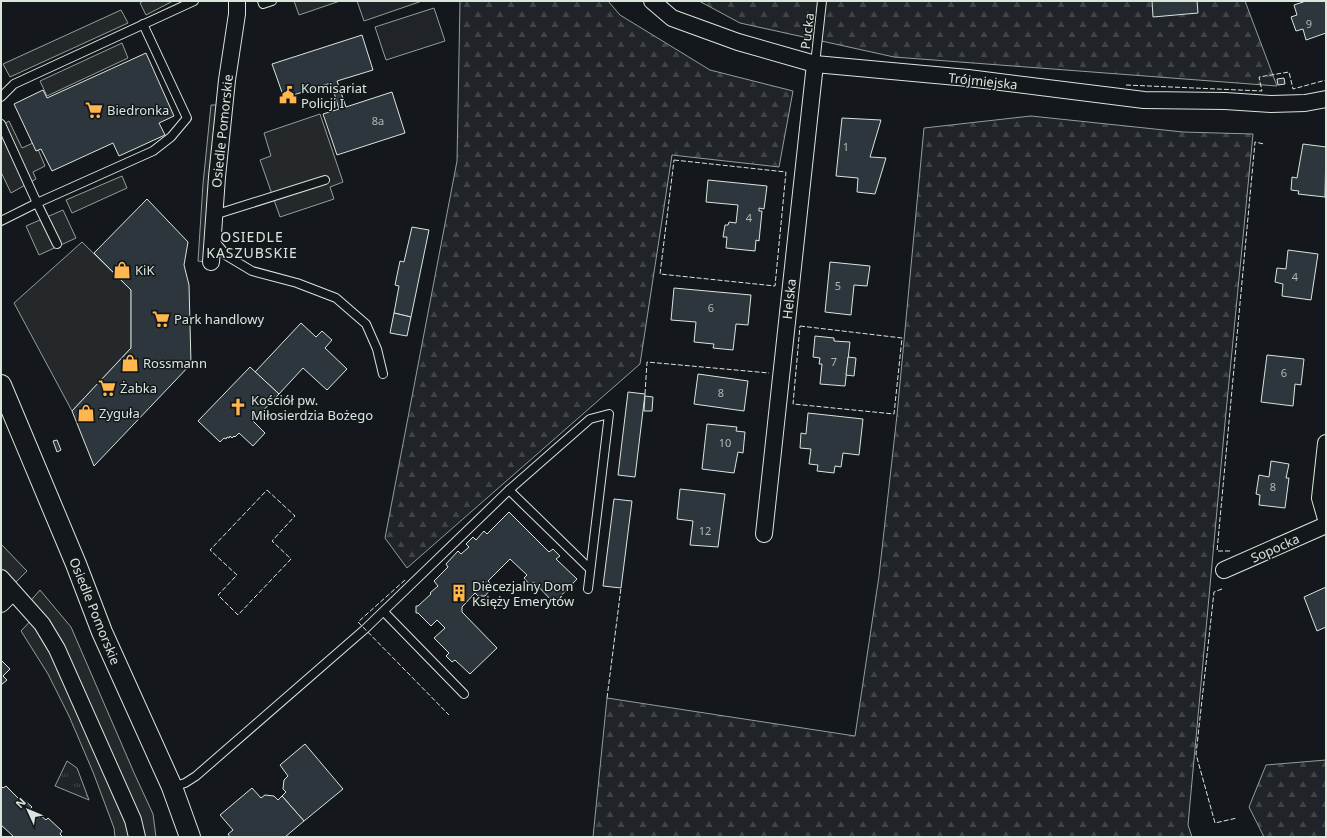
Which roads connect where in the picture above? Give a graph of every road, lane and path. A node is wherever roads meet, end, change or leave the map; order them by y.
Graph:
1 (194, 1) edge
2 (237, 1) edge
3 (262, 1) edge
4 (272, 1) edge
5 (652, 1) edge
6 (822, 1) edge
7 (143, 24) junction
8 (815, 64) junction
9 (1, 97) edge
10 (1326, 100) edge
11 (1, 124) edge
12 (325, 180) dead end
13 (37, 203) junction
14 (214, 215) junction
15 (1, 221) edge
16 (212, 239) junction
17 (57, 244) dead end
18 (211, 262) dead end
19 (383, 374) dead end
20 (1, 385) edge
21 (1326, 443) edge
22 (509, 490) junction
23 (1326, 519) edge
24 (1326, 525) edge
25 (764, 534) dead end
26 (590, 569) junction
27 (1224, 570) dead end
28 (1, 578) edge
29 (588, 589) dead end
30 (13, 592) junction
31 (1, 604) edge
32 (384, 612) junction
33 (464, 694) dead end
34 (172, 787) junction
35 (137, 837) edge
36 (190, 837) edge

1 - 7 lane
2 - 14 street, Osiedle Pomorskie
3 - 4 lane
5 - 8 street, Trójmiejska
6 - 8 lane, Pucka
7 - 9 lane
7 - 13 lane
8 - 10 street, Trójmiejska
8 - 25 street, Helska
11 - 13 lane
12 - 14 lane
13 - 15 lane
13 - 17 lane
14 - 16 street, Osiedle Pomorskie
16 - 18 street, Osiedle Pomorskie
16 - 19 lane
20 - 34 street, Osiedle Pomorskie
21 - 23 street
22 - 26 lane
22 - 26 lane
22 - 32 lane
24 - 27 street, Sopocka
26 - 29 lane
28 - 30 street
30 - 31 street
30 - 35 street
32 - 33 lane
32 - 34 lane
34 - 36 street, Osiedle Pomorskie

